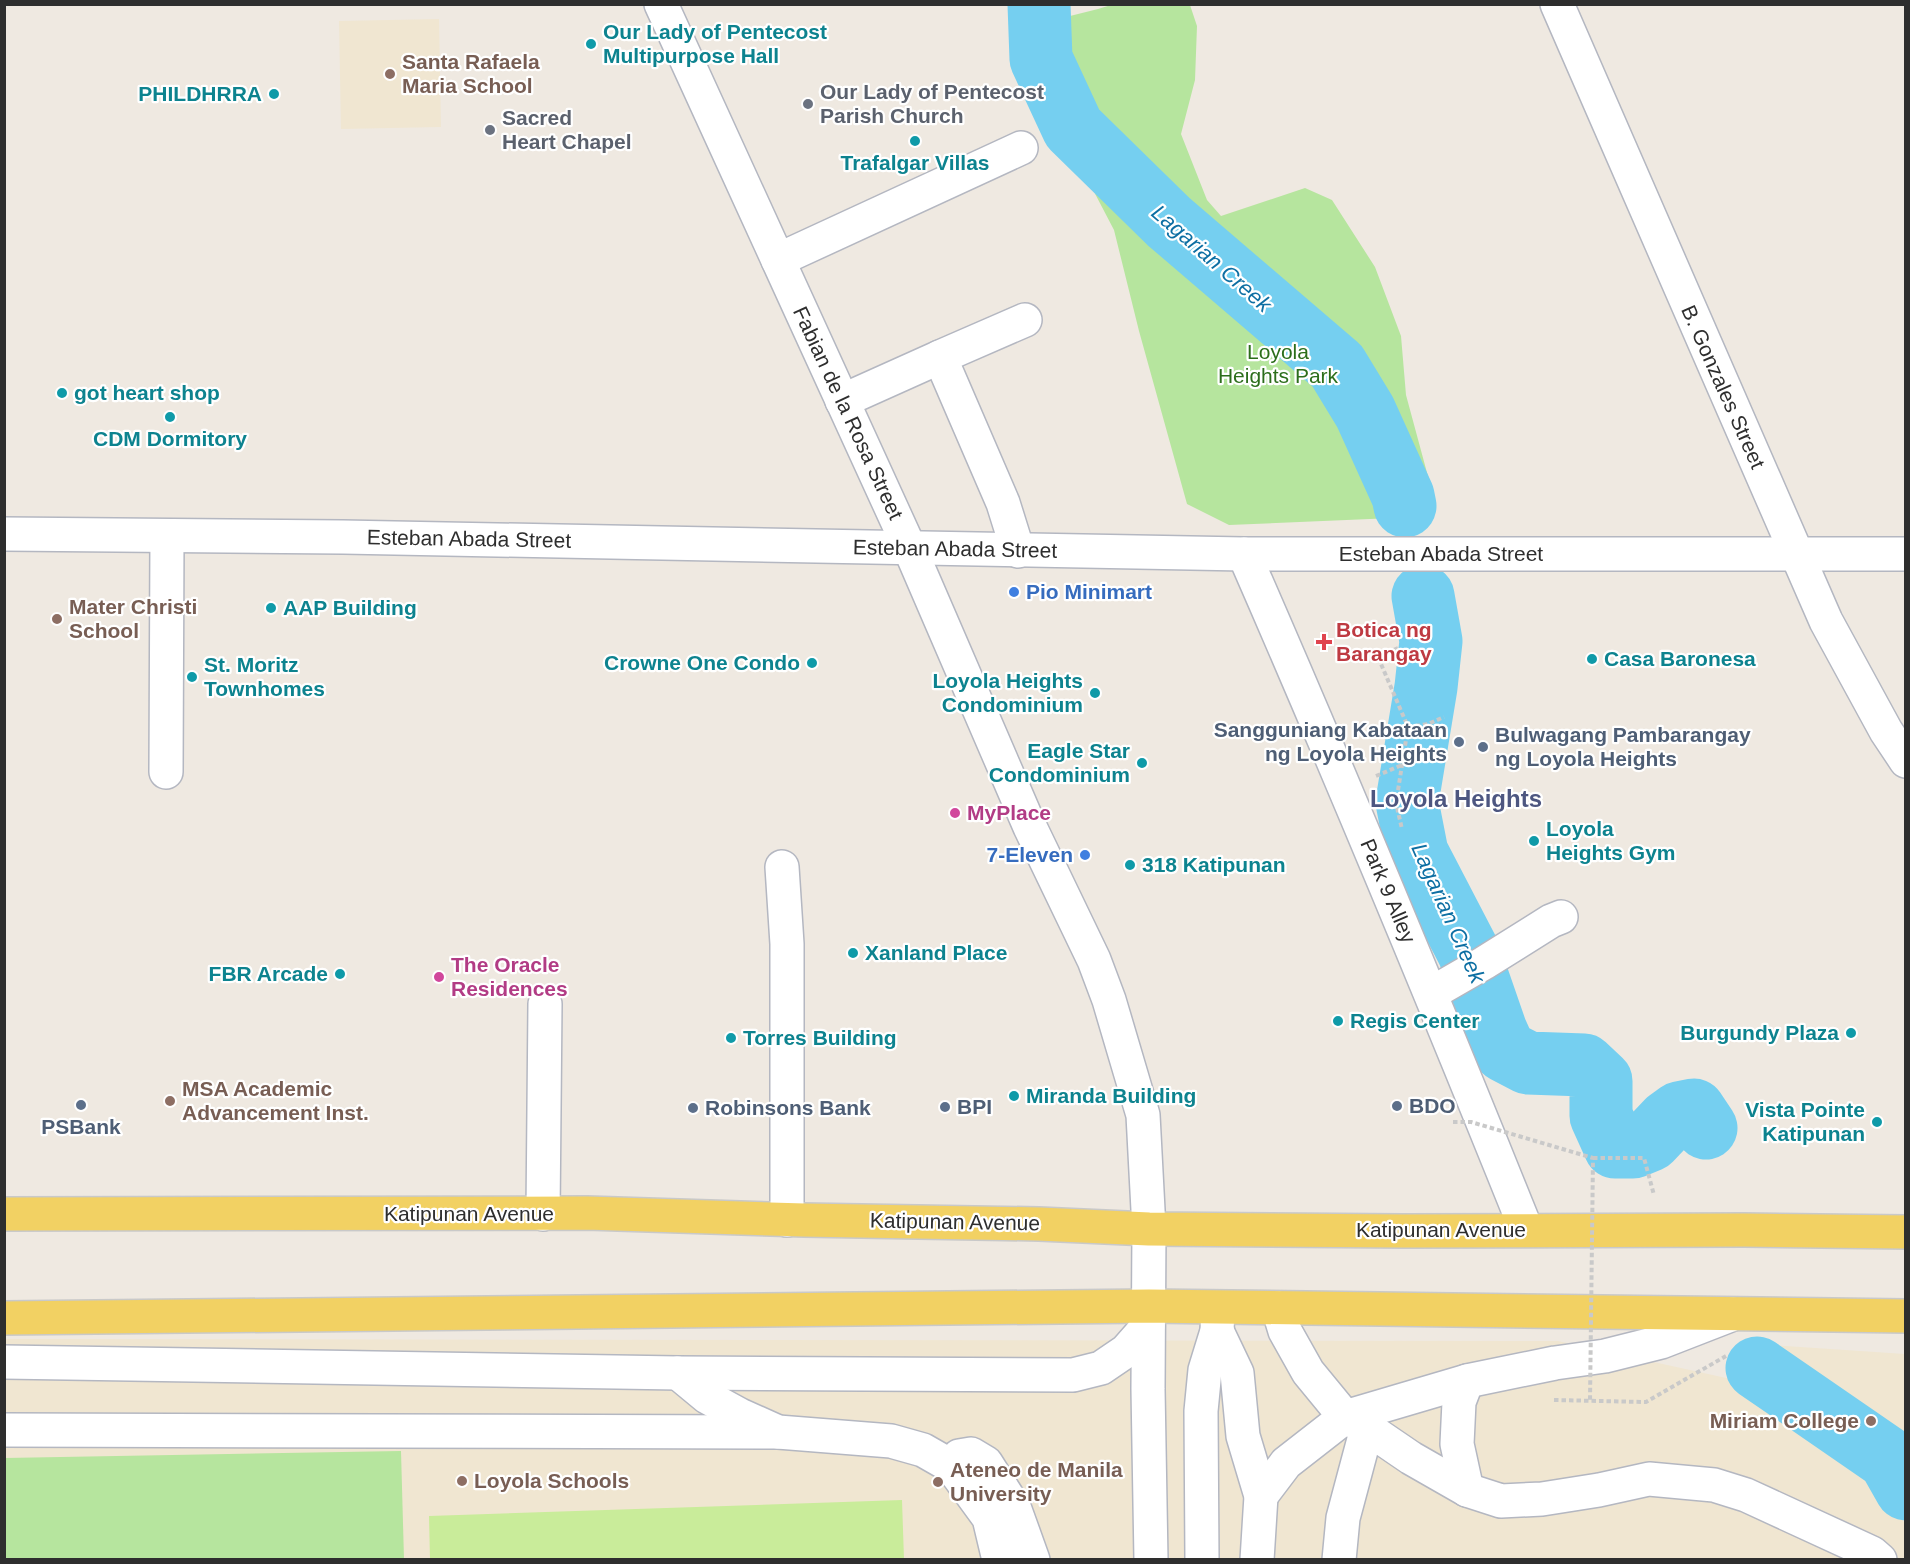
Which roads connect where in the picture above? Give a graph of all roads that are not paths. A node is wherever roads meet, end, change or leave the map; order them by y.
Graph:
1 (661, 4) edge
2 (1557, 4) edge
3 (1021, 148) dead end
4 (778, 260) junction
5 (1025, 320) dead end
6 (940, 357) junction
7 (842, 401) junction
8 (4, 534) edge
9 (167, 536) junction
10 (910, 549) junction
11 (1018, 551) junction
12 (1244, 554) junction
13 (1796, 554) junction
14 (1905, 554) edge
15 (1905, 761) edge
16 (166, 772) dead end
17 (782, 867) dead end
18 (1561, 918) dead end
19 (1432, 993) junction
20 (545, 1004) dead end
21 (4, 1214) edge
22 (543, 1214) junction
23 (787, 1220) junction
24 (1149, 1229) junction
25 (1527, 1229) junction
26 (1905, 1232) edge
27 (1278, 1308) junction
28 (1733, 1314) junction
29 (1148, 1316) junction
30 (1905, 1316) edge
31 (4, 1318) edge
32 (1217, 1319) junction
33 (4, 1362) edge
34 (678, 1373) junction
35 (1467, 1381) junction
36 (1356, 1423) junction
37 (4, 1430) edge
38 (778, 1432) junction
39 (951, 1466) junction
40 (1467, 1490) junction
41 (1261, 1496) junction
42 (999, 1560) edge
43 (1033, 1560) edge
44 (1151, 1560) edge
45 (1202, 1560) edge
46 (1257, 1560) edge
47 (1339, 1560) edge
48 (1880, 1560) edge

1 - 4 street, Fabian de la Rosa Street
2 - 13 street, B. Gonzales Street
3 - 4 street
4 - 7 street, Fabian de la Rosa Street
5 - 6 street
6 - 7 street
6 - 11 street
7 - 10 street, Fabian de la Rosa Street
8 - 9 street, Esteban Abada Street
9 - 10 street, Esteban Abada Street
9 - 16 street
10 - 11 street, Esteban Abada Street
10 - 24 street, Fabian de la Rosa Street
11 - 12 street, Esteban Abada Street
12 - 13 street, Esteban Abada Street
12 - 19 street, Park 9 Alley
13 - 14 street, Esteban Abada Street
13 - 15 street, B. Gonzales Street
17 - 23 street
18 - 19 street
19 - 25 street, Park 9 Alley
20 - 22 street
21 - 22 main road, Katipunan Avenue
22 - 23 main road, Katipunan Avenue
23 - 24 main road, Katipunan Avenue
24 - 25 main road, Katipunan Avenue
24 - 29 street, Fabian de la Rosa Street
25 - 26 main road, Katipunan Avenue
27 - 28 main road
27 - 32 main road
27 - 36 street
28 - 30 main road
28 - 35 street
29 - 31 main road
29 - 32 main road
29 - 34 street
29 - 44 street, Fabian de la Rosa Street
32 - 41 street
32 - 45 street
33 - 34 street
34 - 38 street
35 - 36 street
35 - 40 street
36 - 40 street
36 - 41 street
36 - 47 street
37 - 38 street
38 - 39 street
39 - 42 street
39 - 43 street
40 - 48 street
41 - 46 street

